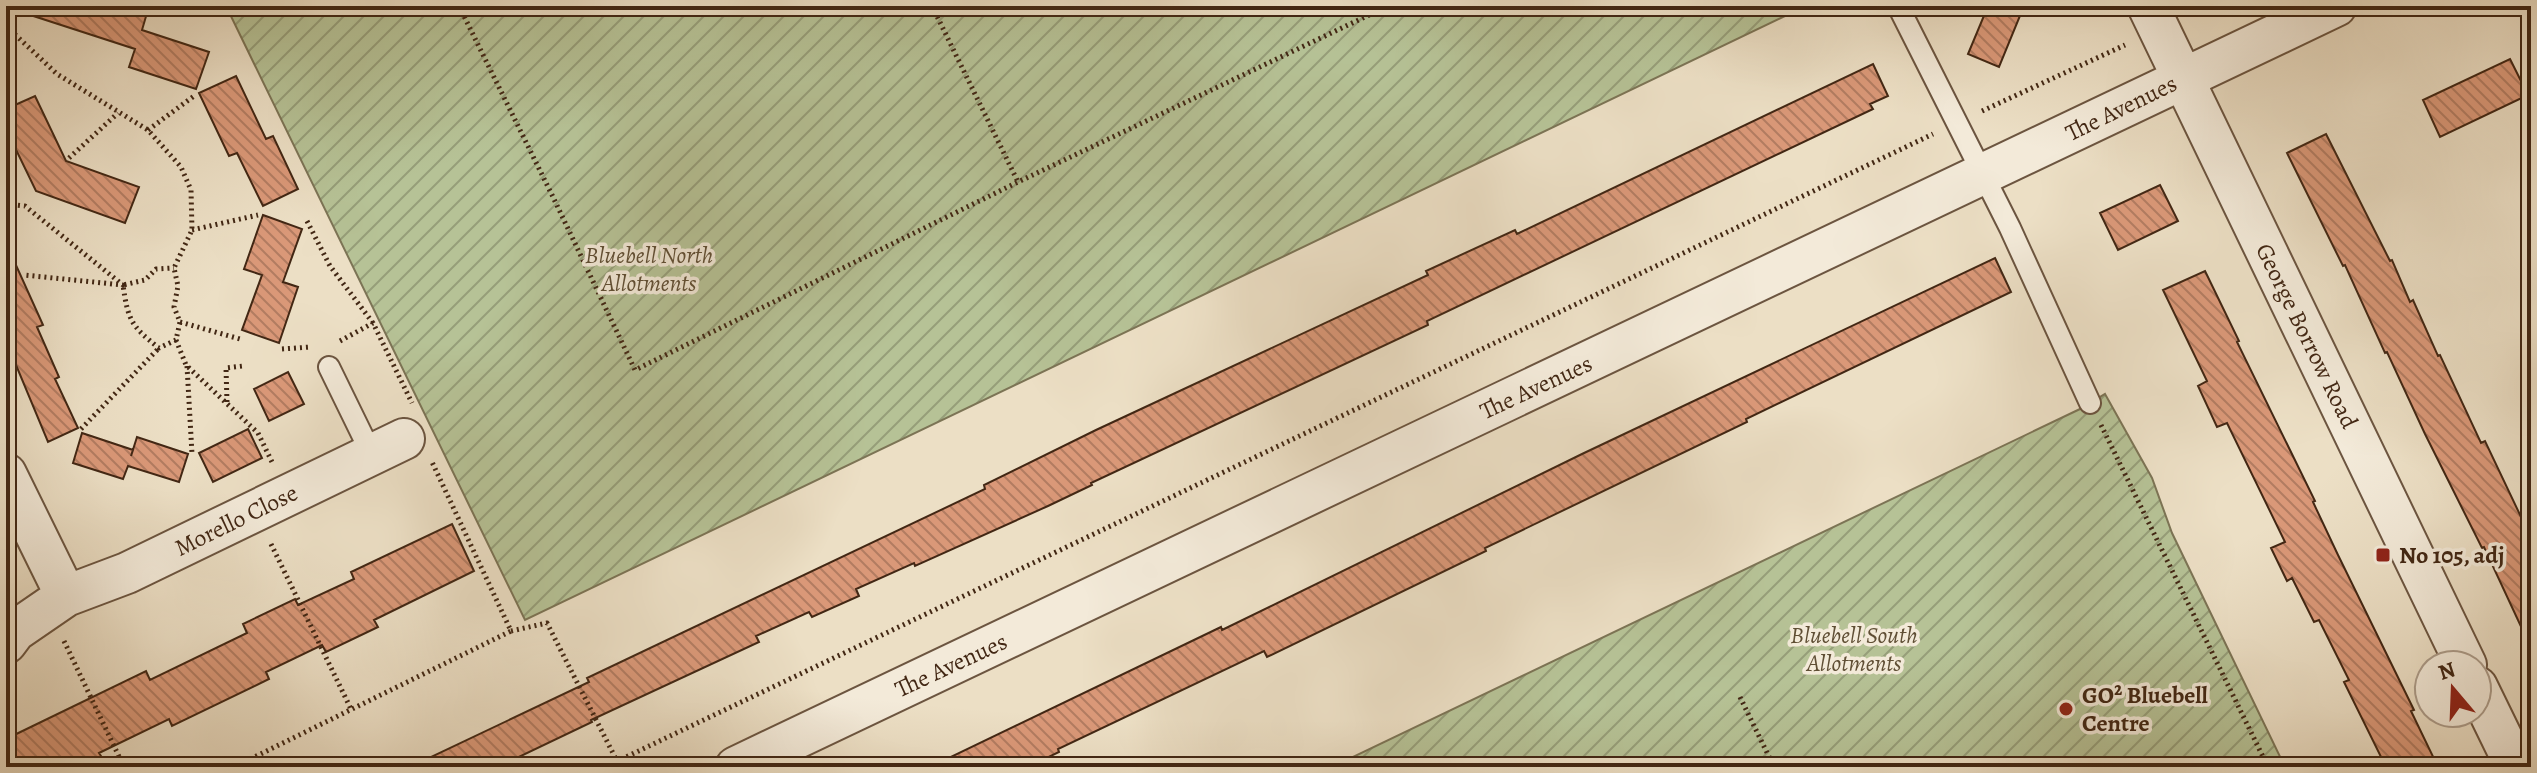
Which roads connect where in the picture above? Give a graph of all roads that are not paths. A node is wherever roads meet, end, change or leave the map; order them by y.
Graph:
1 (1898, 6) edge
2 (2336, 6) edge
3 (2153, 18) edge
4 (2183, 78) junction
5 (1984, 174) junction
6 (330, 356) road end
7 (2090, 403) road end
8 (398, 442) joint
9 (6, 474) edge
10 (57, 602) junction
11 (6, 643) edge
12 (2458, 649) edge
13 (2493, 720) edge
14 (736, 767) edge
15 (2516, 767) edge

1 - 5 lane
2 - 4 street, The Avenues
3 - 4 street, George Borrow Road
4 - 5 street, The Avenues
4 - 12 street, George Borrow Road
5 - 7 lane
5 - 14 street, The Avenues
6 - 8 lane
8 - 10 street, Morello Close
9 - 10 street
10 - 11 street, Morello Close
13 - 15 street

